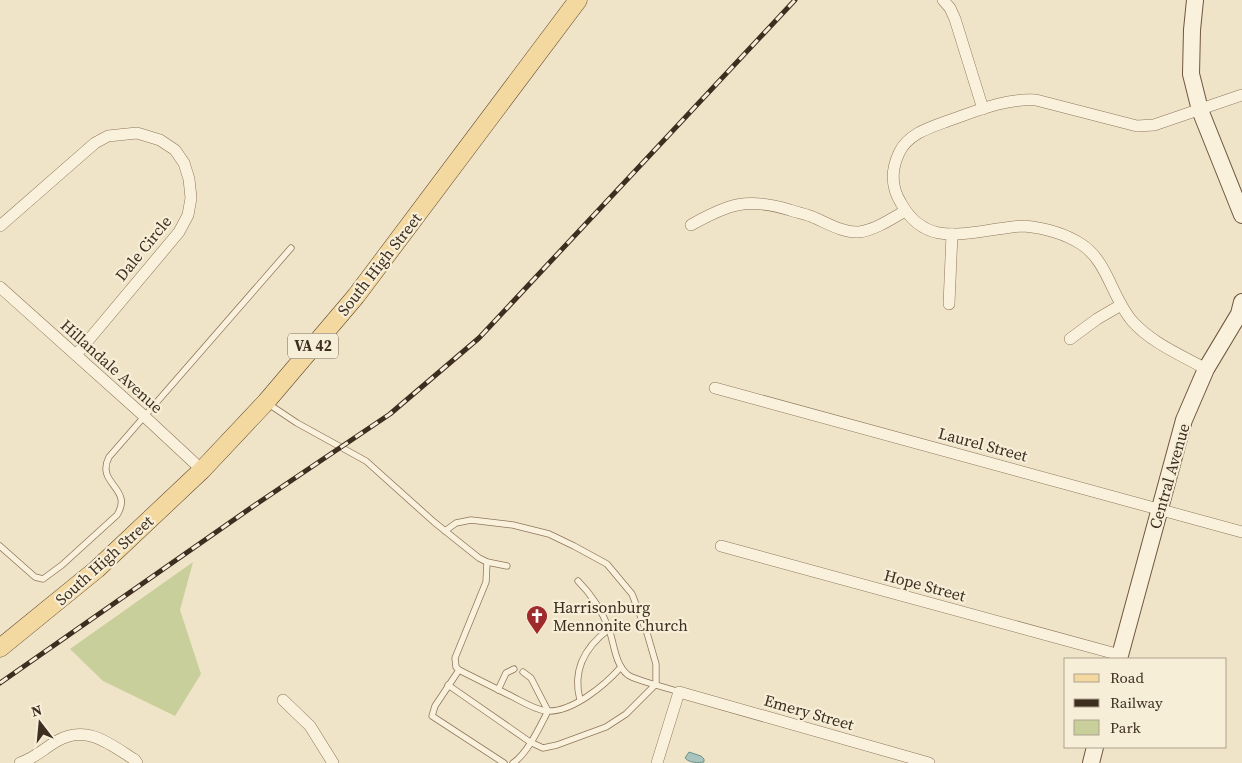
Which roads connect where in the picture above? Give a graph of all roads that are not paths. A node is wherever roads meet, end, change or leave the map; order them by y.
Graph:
1 (578, 0) edge
2 (943, 0) edge
3 (1195, 0) edge
4 (1242, 95) edge
5 (983, 109) junction
6 (1200, 110) junction
7 (905, 211) junction
8 (1242, 215) edge
9 (691, 225) dead end
10 (0, 226) edge
11 (952, 234) junction
12 (291, 248) dead end
13 (0, 287) edge
14 (1242, 302) edge
15 (949, 304) dead end
16 (1121, 305) junction
17 (1070, 339) dead end
18 (76, 355) junction
19 (1206, 368) junction
20 (715, 388) dead end
21 (266, 402) junction
22 (144, 416) junction
23 (202, 470) junction
24 (1159, 509) junction
25 (445, 531) junction
26 (1242, 532) edge
27 (0, 546) edge
28 (721, 546) dead end
29 (487, 562) junction
30 (507, 566) dead end
31 (578, 581) dead end
32 (609, 629) junction
33 (3, 641) edge
34 (1120, 657) edge
35 (621, 668) junction
36 (514, 669) dead end
37 (459, 670) junction
38 (523, 672) dead end
39 (656, 684) junction
40 (448, 685) junction
41 (498, 690) junction
42 (679, 692) junction
43 (283, 700) dead end
44 (580, 700) junction
45 (548, 711) junction
46 (530, 742) junction
47 (1096, 748) edge
48 (29, 762) edge
49 (137, 763) edge
50 (333, 763) edge
51 (504, 763) edge
52 (513, 763) edge
53 (656, 763) edge
54 (930, 763) edge
55 (1091, 763) edge

1 - 21 main road, South High Street / VA 42
2 - 5 street
3 - 6 street
4 - 6 street
5 - 6 street
5 - 7 street
6 - 8 street
7 - 9 street
7 - 11 street
10 - 18 street, Dale Circle
11 - 15 street
11 - 16 street
12 - 22 lane
13 - 18 street, Hillandale Avenue
14 - 19 street, Central Avenue
16 - 17 street
16 - 19 street
18 - 22 street, Hillandale Avenue
19 - 24 street, Central Avenue
20 - 24 street, Laurel Street
21 - 23 main road, South High Street / VA 42
21 - 25 lane
22 - 23 street, Hillandale Avenue
22 - 27 lane
23 - 33 main road, South High Street / VA 42
24 - 26 street, Laurel Street
24 - 34 street, Central Avenue
25 - 29 lane
25 - 39 lane
28 - 34 street, Hope Street
29 - 30 lane
29 - 37 lane
31 - 32 lane
32 - 35 lane
32 - 44 lane
35 - 39 lane
35 - 44 lane
36 - 41 lane
37 - 40 lane
37 - 41 lane
38 - 45 lane
39 - 42 lane
39 - 46 lane
40 - 46 lane
40 - 51 lane
41 - 45 lane
42 - 53 street
42 - 54 street, Emery Street
43 - 50 street
44 - 45 lane
45 - 46 lane
46 - 52 lane
47 - 55 street
48 - 49 street

